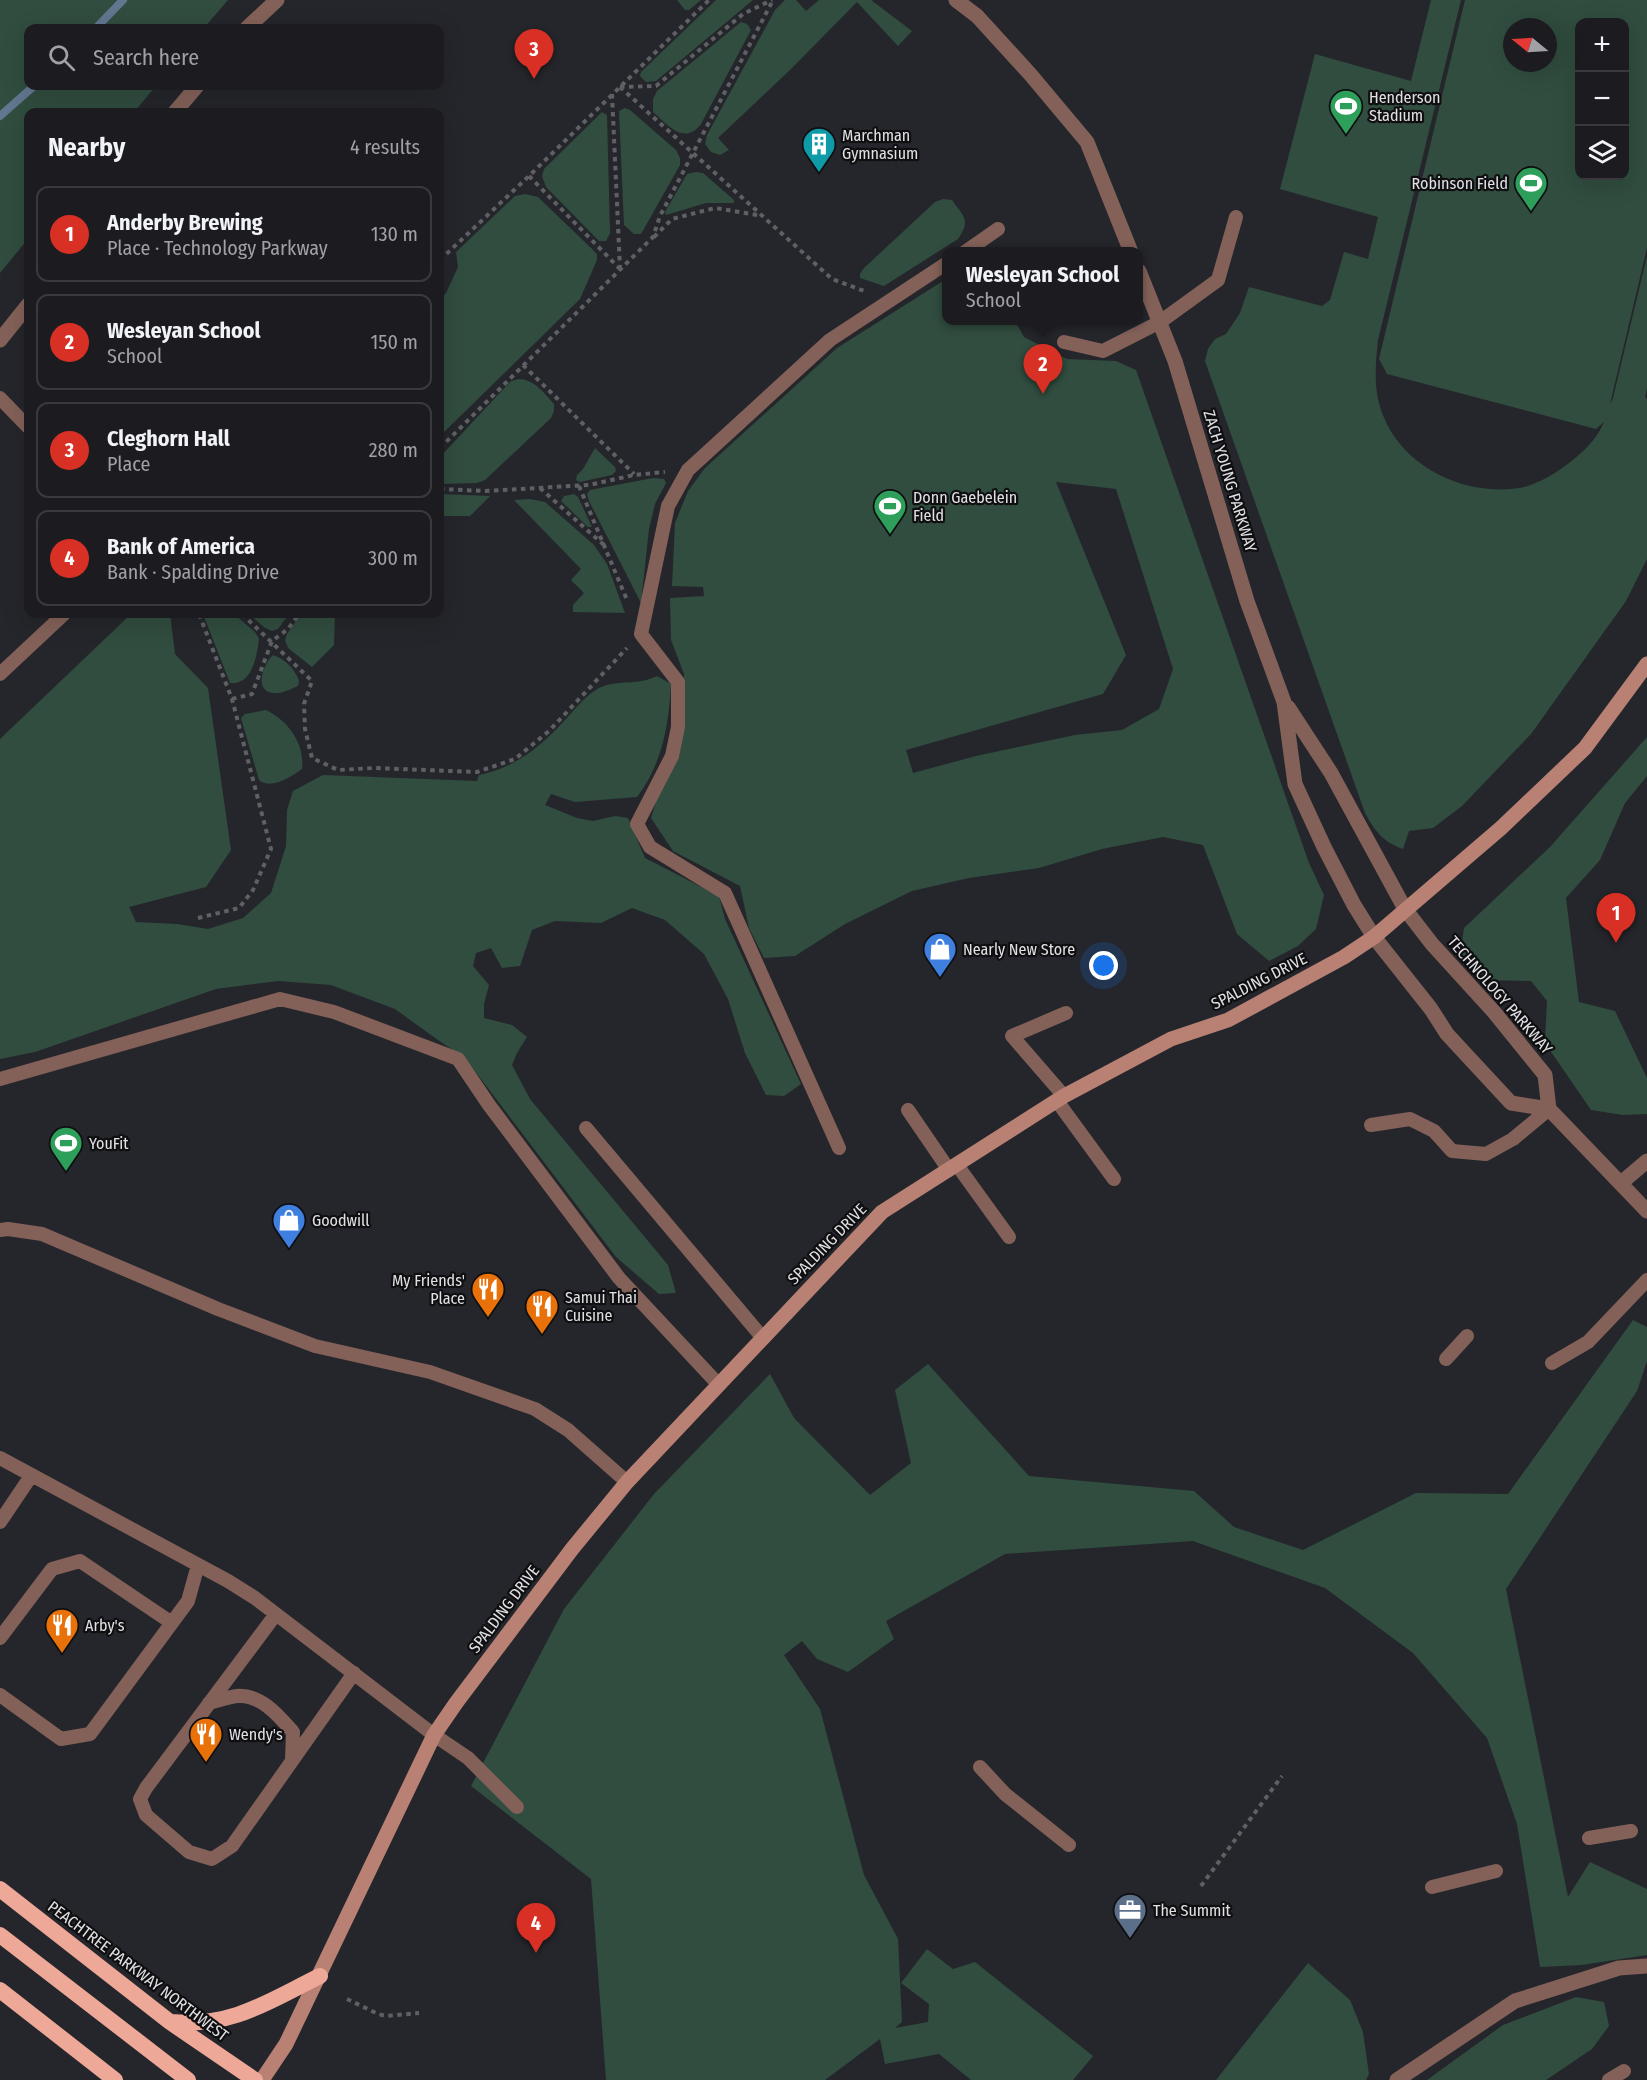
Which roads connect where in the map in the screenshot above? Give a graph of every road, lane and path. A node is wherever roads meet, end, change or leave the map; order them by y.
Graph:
1 (277, 0) edge
2 (709, 0) edge
3 (773, 0) edge
4 (956, 0) edge
5 (251, 24) edge
6 (620, 87) junction
7 (194, 90) edge
8 (612, 94) junction
9 (178, 108) edge
10 (693, 153) junction
11 (529, 176) junction
12 (763, 216) junction
13 (1236, 217) dead end
14 (998, 230) dead end
15 (653, 237) junction
16 (972, 247) edge
17 (1129, 247) edge
18 (444, 256) edge
19 (942, 266) edge
20 (620, 270) junction
21 (1143, 281) edge
22 (889, 301) junction
23 (24, 310) edge
24 (1160, 322) junction
25 (0, 340) edge
26 (1064, 342) dead end
27 (523, 366) junction
28 (0, 398) edge
29 (24, 424) edge
30 (444, 444) edge
31 (688, 470) junction
32 (634, 474) junction
33 (579, 486) junction
34 (539, 488) junction
35 (444, 489) edge
36 (607, 547) junction
37 (628, 602) dead end
38 (60, 618) edge
39 (201, 618) edge
40 (246, 618) edge
41 (296, 618) edge
42 (640, 634) junction
43 (272, 641) junction
44 (1647, 664) edge
45 (0, 674) edge
46 (232, 699) junction
47 (1284, 702) junction
48 (1405, 909) junction
49 (198, 918) dead end
50 (1374, 937) junction
51 (1066, 1013) dead end
52 (0, 1079) edge
53 (1061, 1099) junction
54 (908, 1110) dead end
55 (1550, 1111) junction
56 (1371, 1125) dead end
57 (586, 1128) dead end
58 (839, 1148) dead end
59 (1647, 1161) edge
60 (953, 1167) junction
61 (1114, 1179) dead end
62 (1621, 1183) junction
63 (1647, 1210) edge
64 (0, 1230) edge
65 (1010, 1237) dead end
66 (1647, 1280) edge
67 (1467, 1336) dead end
68 (762, 1337) junction
69 (1446, 1359) dead end
70 (1552, 1364) dead end
71 (718, 1384) junction
72 (0, 1458) edge
73 (31, 1476) junction
74 (627, 1482) junction
75 (0, 1521) edge
76 (198, 1565) junction
77 (276, 1614) junction
78 (172, 1623) junction
79 (0, 1638) edge
80 (354, 1673) junction
81 (0, 1695) edge
82 (209, 1703) junction
83 (434, 1735) junction
84 (292, 1761) junction
85 (980, 1767) dead end
86 (1282, 1776) dead end
87 (517, 1807) dead end
88 (1631, 1831) dead end
89 (1589, 1838) dead end
90 (1069, 1845) dead end
91 (1496, 1871) dead end
92 (1201, 1886) dead end
93 (1432, 1887) dead end
94 (0, 1889) edge
95 (0, 1935) edge
96 (1647, 1966) edge
97 (320, 1976) junction
98 (0, 1990) edge
99 (347, 1999) dead end
100 (418, 2013) dead end
101 (170, 2022) junction
102 (1624, 2071) dead end
103 (116, 2080) edge
104 (188, 2080) edge
105 (255, 2080) edge
106 (262, 2080) edge
107 (1397, 2080) edge
108 (1609, 2080) edge

1 - 5 street
2 - 6 path
3 - 6 path
3 - 10 path
4 - 17 street
6 - 8 path
6 - 10 path
7 - 9 street
8 - 11 path
8 - 20 path
10 - 12 path
10 - 15 path
11 - 18 path
11 - 20 path
12 - 15 path
12 - 22 path
13 - 24 lane
14 - 16 lane
15 - 20 path
19 - 22 lane
20 - 27 path
21 - 24 street, ZACH YOUNG PARKWAY
22 - 31 lane
23 - 25 street
24 - 26 lane
24 - 47 street, ZACH YOUNG PARKWAY
27 - 30 path
27 - 32 path
28 - 29 lane
31 - 32 path
31 - 42 lane
32 - 33 path
33 - 34 path
33 - 36 path
34 - 35 path
34 - 36 path
36 - 37 path
38 - 45 lane
39 - 46 path
40 - 43 path
41 - 43 path
42 - 43 path
42 - 58 lane
43 - 46 path
44 - 48 main road, SPALDING DRIVE
46 - 49 path
47 - 48 street, ZACH YOUNG PARKWAY
47 - 50 street, ZACH YOUNG PARKWAY
48 - 50 main road, SPALDING DRIVE
48 - 55 street, TECHNOLOGY PARKWAY
50 - 53 main road, SPALDING DRIVE
50 - 55 street
51 - 53 lane
52 - 71 lane
53 - 60 main road, SPALDING DRIVE
53 - 61 lane
54 - 60 lane
55 - 56 lane
55 - 62 street
57 - 68 lane
59 - 62 street
60 - 65 lane
60 - 68 main road, SPALDING DRIVE
62 - 63 street
64 - 74 lane
66 - 70 lane
67 - 69 lane
68 - 71 main road, SPALDING DRIVE
71 - 74 main road, SPALDING DRIVE
72 - 73 lane
73 - 75 lane
73 - 76 lane
74 - 83 main road, SPALDING DRIVE
76 - 77 lane
76 - 78 lane
77 - 80 lane
77 - 82 lane
78 - 79 lane
78 - 81 lane
80 - 83 lane
80 - 84 lane
82 - 84 lane
82 - 84 lane
83 - 87 lane
83 - 97 main road, SPALDING DRIVE
85 - 90 lane
86 - 92 path
88 - 89 lane
91 - 93 lane
94 - 101 highway, PEACHTREE PARKWAY NORTHWEST
95 - 104 highway
96 - 107 street
97 - 101 highway
97 - 106 main road, SPALDING DRIVE
98 - 103 highway
99 - 100 path
101 - 105 highway, PEACHTREE PARKWAY NORTHWEST
102 - 108 lane

